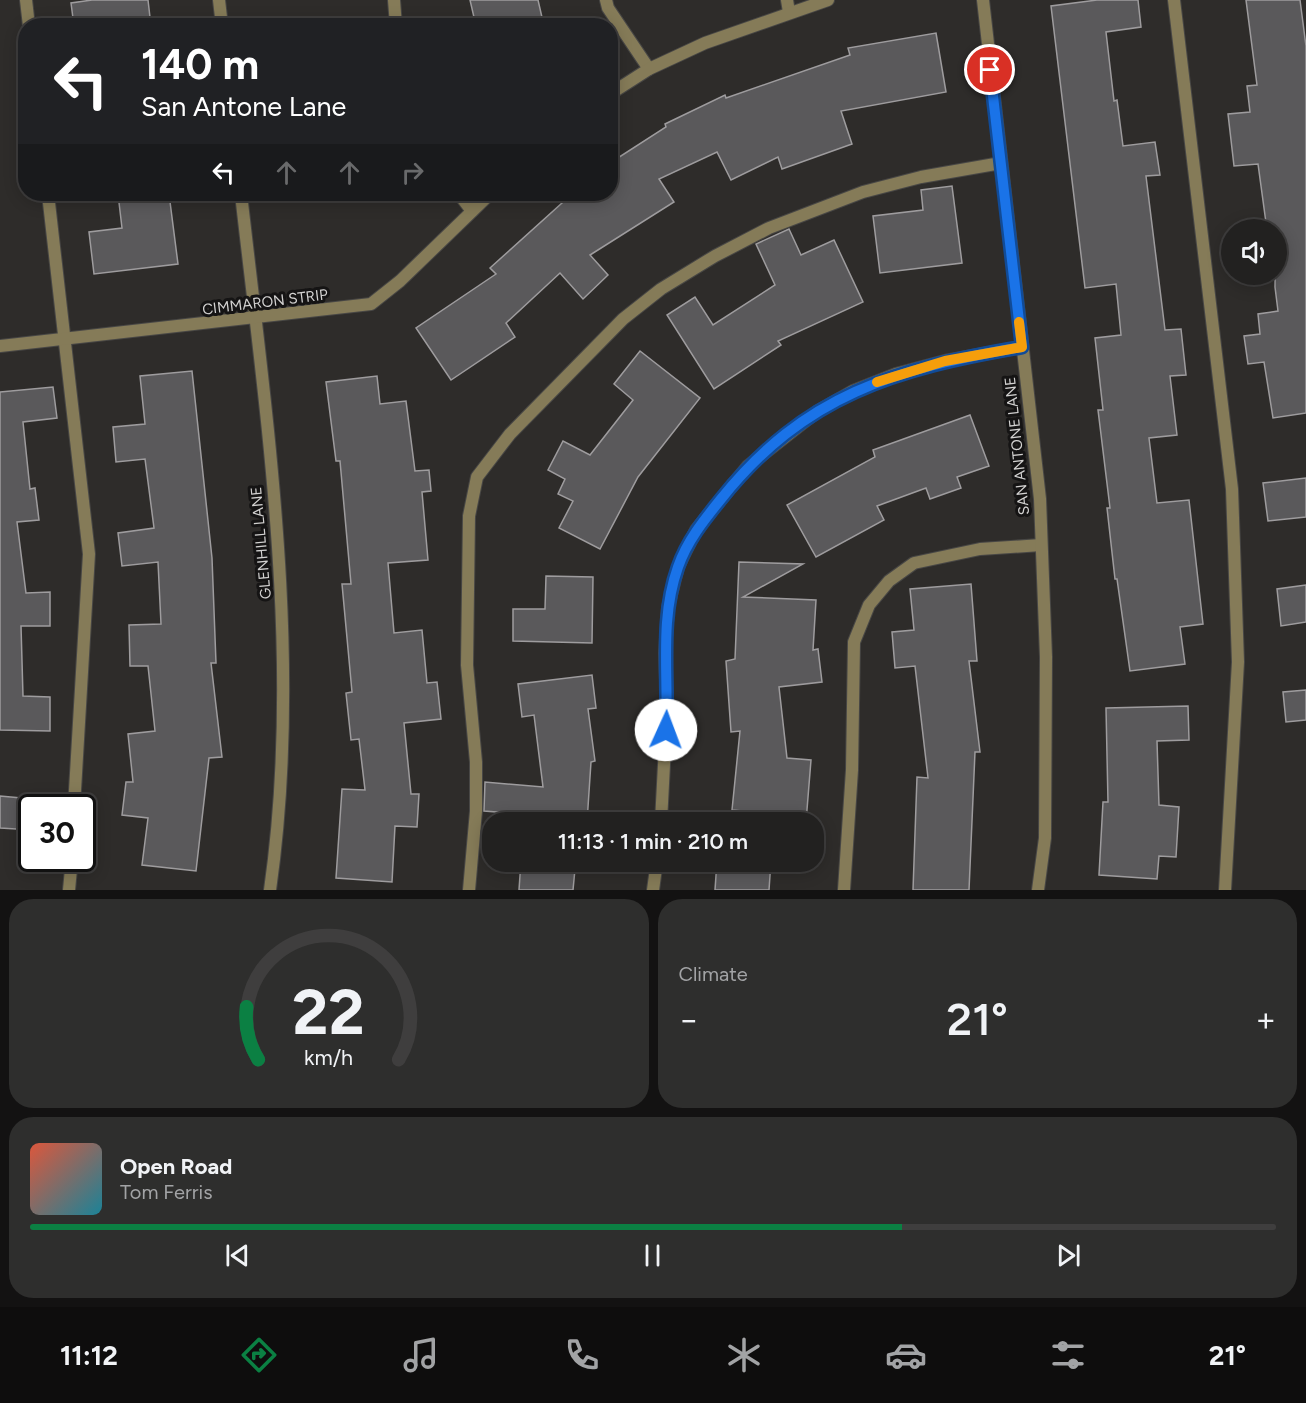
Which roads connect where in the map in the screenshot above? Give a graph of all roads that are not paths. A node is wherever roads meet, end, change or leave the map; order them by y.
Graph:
1 (26, 0) edge
2 (219, 0) edge
3 (394, 0) edge
4 (606, 0) edge
5 (828, 0) edge
6 (983, 0) edge
7 (1174, 0) edge
8 (788, 6) edge
9 (28, 18) edge
10 (221, 18) edge
11 (395, 18) edge
12 (615, 18) edge
13 (618, 23) edge
14 (649, 69) junction
15 (618, 89) edge
16 (1001, 163) junction
17 (49, 201) edge
18 (242, 201) edge
19 (464, 201) edge
20 (483, 201) edge
21 (472, 211) junction
22 (255, 318) junction
23 (65, 339) junction
24 (0, 346) edge
25 (1022, 347) junction
26 (1041, 545) junction
27 (75, 794) edge
28 (662, 812) edge
29 (71, 872) edge
30 (655, 872) edge
31 (69, 890) edge
32 (270, 890) edge
33 (469, 890) edge
34 (653, 890) edge
35 (843, 890) edge
36 (1038, 890) edge
37 (1225, 890) edge

1 - 9 street
2 - 10 street
3 - 11 street
4 - 12 street
5 - 8 street
6 - 16 street, SAN ANTONE LANE
7 - 37 street
8 - 14 street
13 - 14 street
14 - 15 street
16 - 25 street, SAN ANTONE LANE
16 - 33 street
17 - 23 street
18 - 22 street, GLENHILL LANE
19 - 21 street
20 - 21 street, CIMMARON STRIP
21 - 22 street, CIMMARON STRIP
22 - 23 street, CIMMARON STRIP
22 - 32 street, GLENHILL LANE
23 - 24 street, CIMMARON STRIP
23 - 27 street
25 - 26 street, SAN ANTONE LANE
25 - 28 street
26 - 35 street
26 - 36 street, SAN ANTONE LANE
29 - 31 street
30 - 34 street

